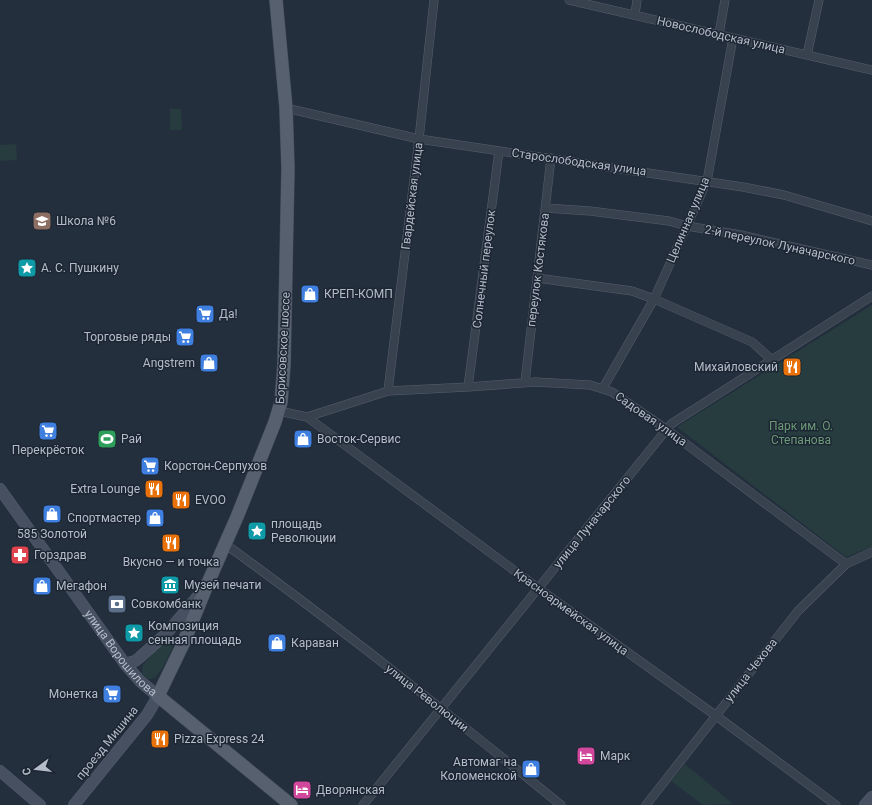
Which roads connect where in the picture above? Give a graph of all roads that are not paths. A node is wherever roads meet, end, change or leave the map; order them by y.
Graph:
1 (276, 0) edge
2 (434, 0) edge
3 (569, 0) edge
4 (637, 0) edge
5 (725, 0) edge
6 (819, 0) edge
7 (634, 14) junction
8 (719, 34) junction
9 (733, 38) junction
10 (807, 55) junction
11 (872, 70) edge
12 (286, 108) junction
13 (419, 139) junction
14 (499, 151) junction
15 (551, 158) junction
16 (707, 181) junction
17 (546, 208) junction
18 (872, 220) edge
19 (686, 226) junction
20 (872, 265) edge
21 (537, 278) junction
22 (872, 296) edge
23 (654, 299) junction
24 (771, 359) junction
25 (525, 382) junction
26 (468, 387) junction
27 (603, 388) junction
28 (388, 391) junction
29 (279, 411) junction
30 (308, 417) junction
31 (666, 429) junction
32 (0, 489) edge
33 (224, 544) junction
34 (872, 552) edge
35 (846, 564) junction
36 (207, 585) junction
37 (538, 588) junction
38 (167, 633) junction
39 (183, 644) junction
40 (125, 664) junction
41 (158, 696) junction
42 (441, 709) junction
43 (715, 716) junction
44 (0, 771) edge
45 (872, 797) edge
46 (40, 805) edge
47 (74, 805) edge
48 (291, 805) edge
49 (363, 805) edge
50 (561, 805) edge
51 (646, 805) edge
52 (836, 805) edge
53 (865, 805) edge

1 - 12 main road, Борисовское шоссе
2 - 13 street, Гвардейская улица
3 - 7 street, Новослободская улица
4 - 7 street
5 - 8 street
6 - 10 street
7 - 8 street, Новослободская улица
8 - 9 street, Новослободская улица
9 - 10 street, Новослободская улица
9 - 16 street, Целинная улица
10 - 11 street, Новослободская улица
12 - 13 street, Старослободская улица
12 - 29 main road, Борисовское шоссе
13 - 14 street, Старослободская улица
13 - 28 street, Гвардейская улица
14 - 15 street, Старослободская улица
14 - 26 street, Солнечный переулок
15 - 16 street, Старослободская улица
15 - 17 street, переулок Костякова
16 - 18 street, Старослободская улица
16 - 19 street, Целинная улица
17 - 19 street, 2-й переулок Луначарского
17 - 21 street, переулок Костякова
19 - 20 street, 2-й переулок Луначарского
19 - 23 street, Целинная улица
21 - 23 street
21 - 25 street, переулок Костякова
22 - 24 street, улица Луначарского
23 - 24 street
23 - 27 street, Целинная улица
24 - 31 street, улица Луначарского
25 - 26 street, Садовая улица
25 - 27 street, Садовая улица
26 - 28 street, Садовая улица
27 - 31 street, Садовая улица
28 - 30 street, Садовая улица
29 - 30 street, Садовая улица
29 - 33 main road, Борисовское шоссе
30 - 37 street, Красноармейская улица
31 - 35 street, Садовая улица
31 - 37 street, улица Луначарского
32 - 40 main road, улица Ворошилова
33 - 36 main road, Борисовское шоссе
33 - 42 street, улица Революции
34 - 35 street, улица Чехова
35 - 43 street, улица Чехова
36 - 38 main road
36 - 39 main road, Борисовское шоссе
37 - 42 street, улица Луначарского
37 - 43 street, Красноармейская улица
38 - 39 main road
38 - 40 main road
39 - 41 main road, Борисовское шоссе
40 - 41 main road, улица Ворошилова
41 - 47 main road, проезд Мишина
41 - 48 main road, улица Ворошилова
42 - 49 street, улица Луначарского
42 - 50 street, улица Революции
43 - 51 street, улица Чехова
43 - 52 street, Красноармейская улица
44 - 46 main road
45 - 53 main road

